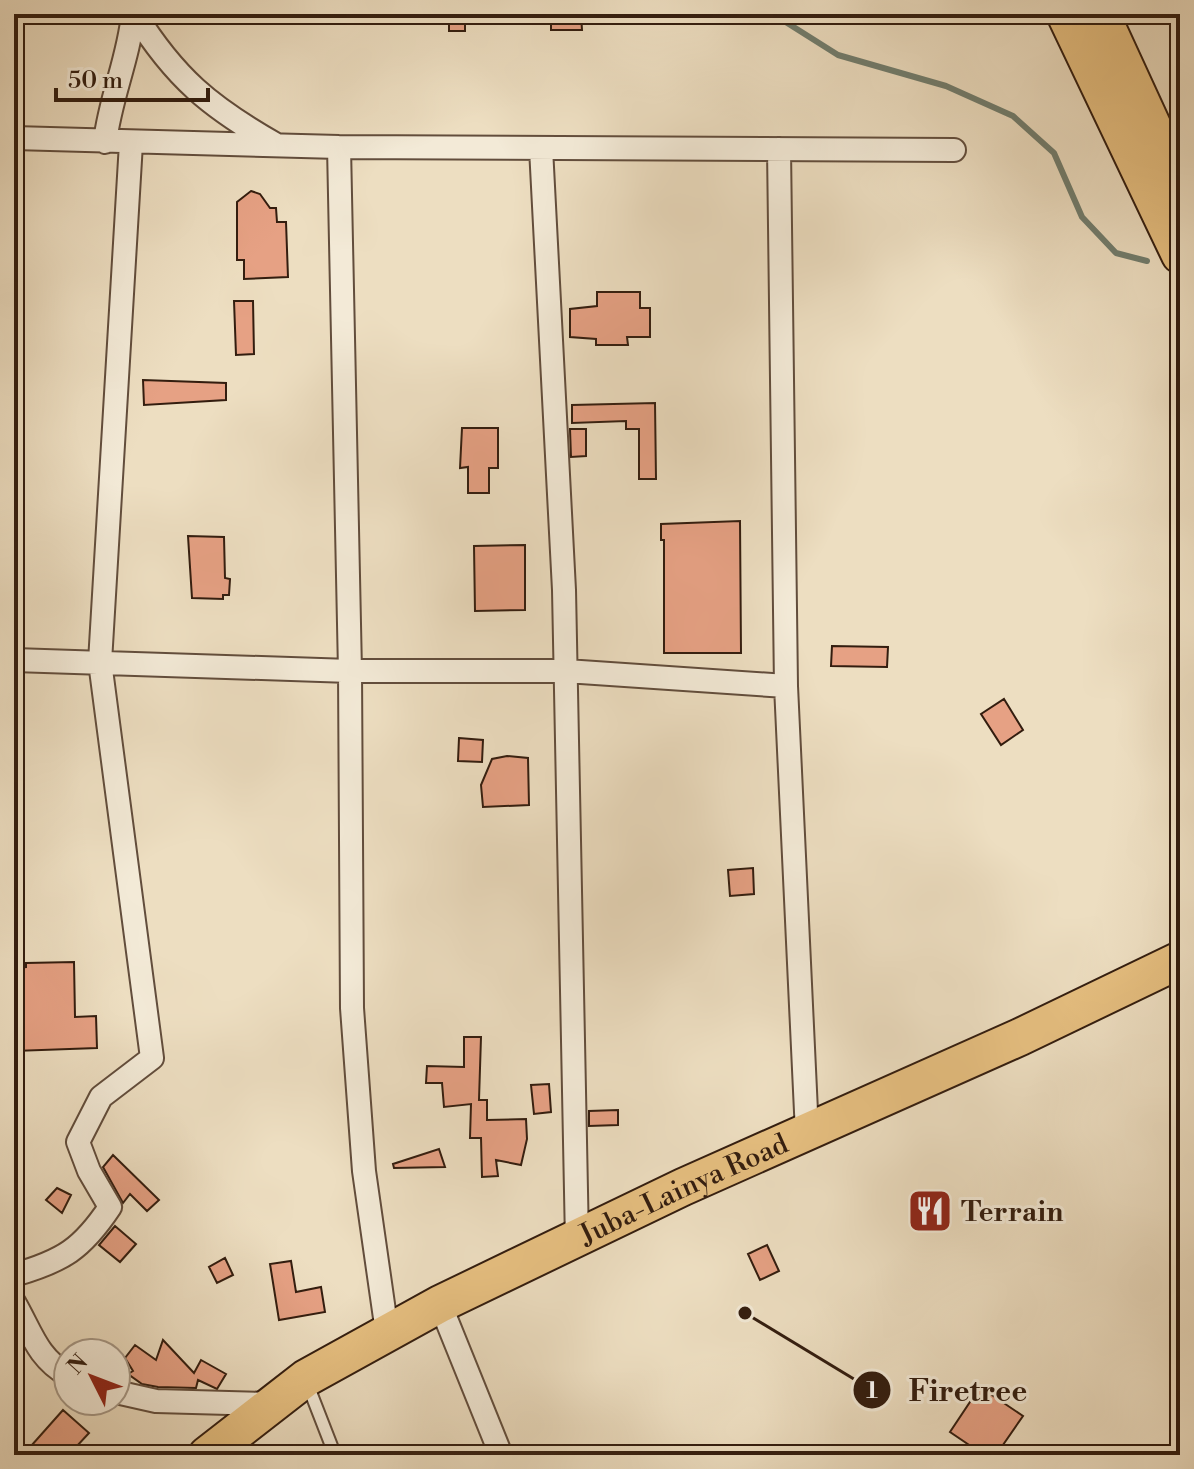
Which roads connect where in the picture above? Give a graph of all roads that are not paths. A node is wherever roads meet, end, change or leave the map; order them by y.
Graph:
1 (134, 14) edge
2 (1065, 14) edge
3 (1101, 14) edge
4 (14, 138) edge
5 (105, 142) junction
6 (131, 143) junction
7 (277, 146) junction
8 (339, 147) junction
9 (541, 148) junction
10 (779, 149) junction
11 (954, 150) dead end
12 (1180, 186) edge
13 (1180, 255) edge
14 (14, 660) edge
15 (100, 662) junction
16 (350, 671) junction
17 (566, 671) junction
18 (786, 686) junction
19 (1180, 960) edge
20 (807, 1133) junction
21 (577, 1241) junction
22 (14, 1275) edge
23 (14, 1302) edge
24 (440, 1304) junction
25 (387, 1332) junction
26 (52, 1366) edge
27 (306, 1378) junction
28 (132, 1396) edge
29 (269, 1404) junction
30 (207, 1455) edge
31 (335, 1455) edge
32 (501, 1455) edge

1 - 5 street
1 - 7 street
2 - 13 main road
3 - 12 main road
4 - 5 street
5 - 6 street
6 - 7 street
6 - 15 street
7 - 8 street
8 - 9 street
8 - 16 street
9 - 10 street
9 - 17 street
10 - 11 street
10 - 18 street
14 - 15 street
15 - 16 street
15 - 22 street
16 - 17 street
16 - 25 street
17 - 18 street
17 - 21 street
18 - 20 street
19 - 20 main road, Juba-Lainya Road
20 - 21 main road, Juba-Lainya Road
21 - 24 main road, Juba-Lainya Road
23 - 26 street
24 - 25 main road, Juba-Lainya Road
24 - 32 street
25 - 27 main road, Juba-Lainya Road
27 - 29 main road, Juba-Lainya Road
27 - 31 lane
28 - 29 street
29 - 30 main road, Juba-Lainya Road

